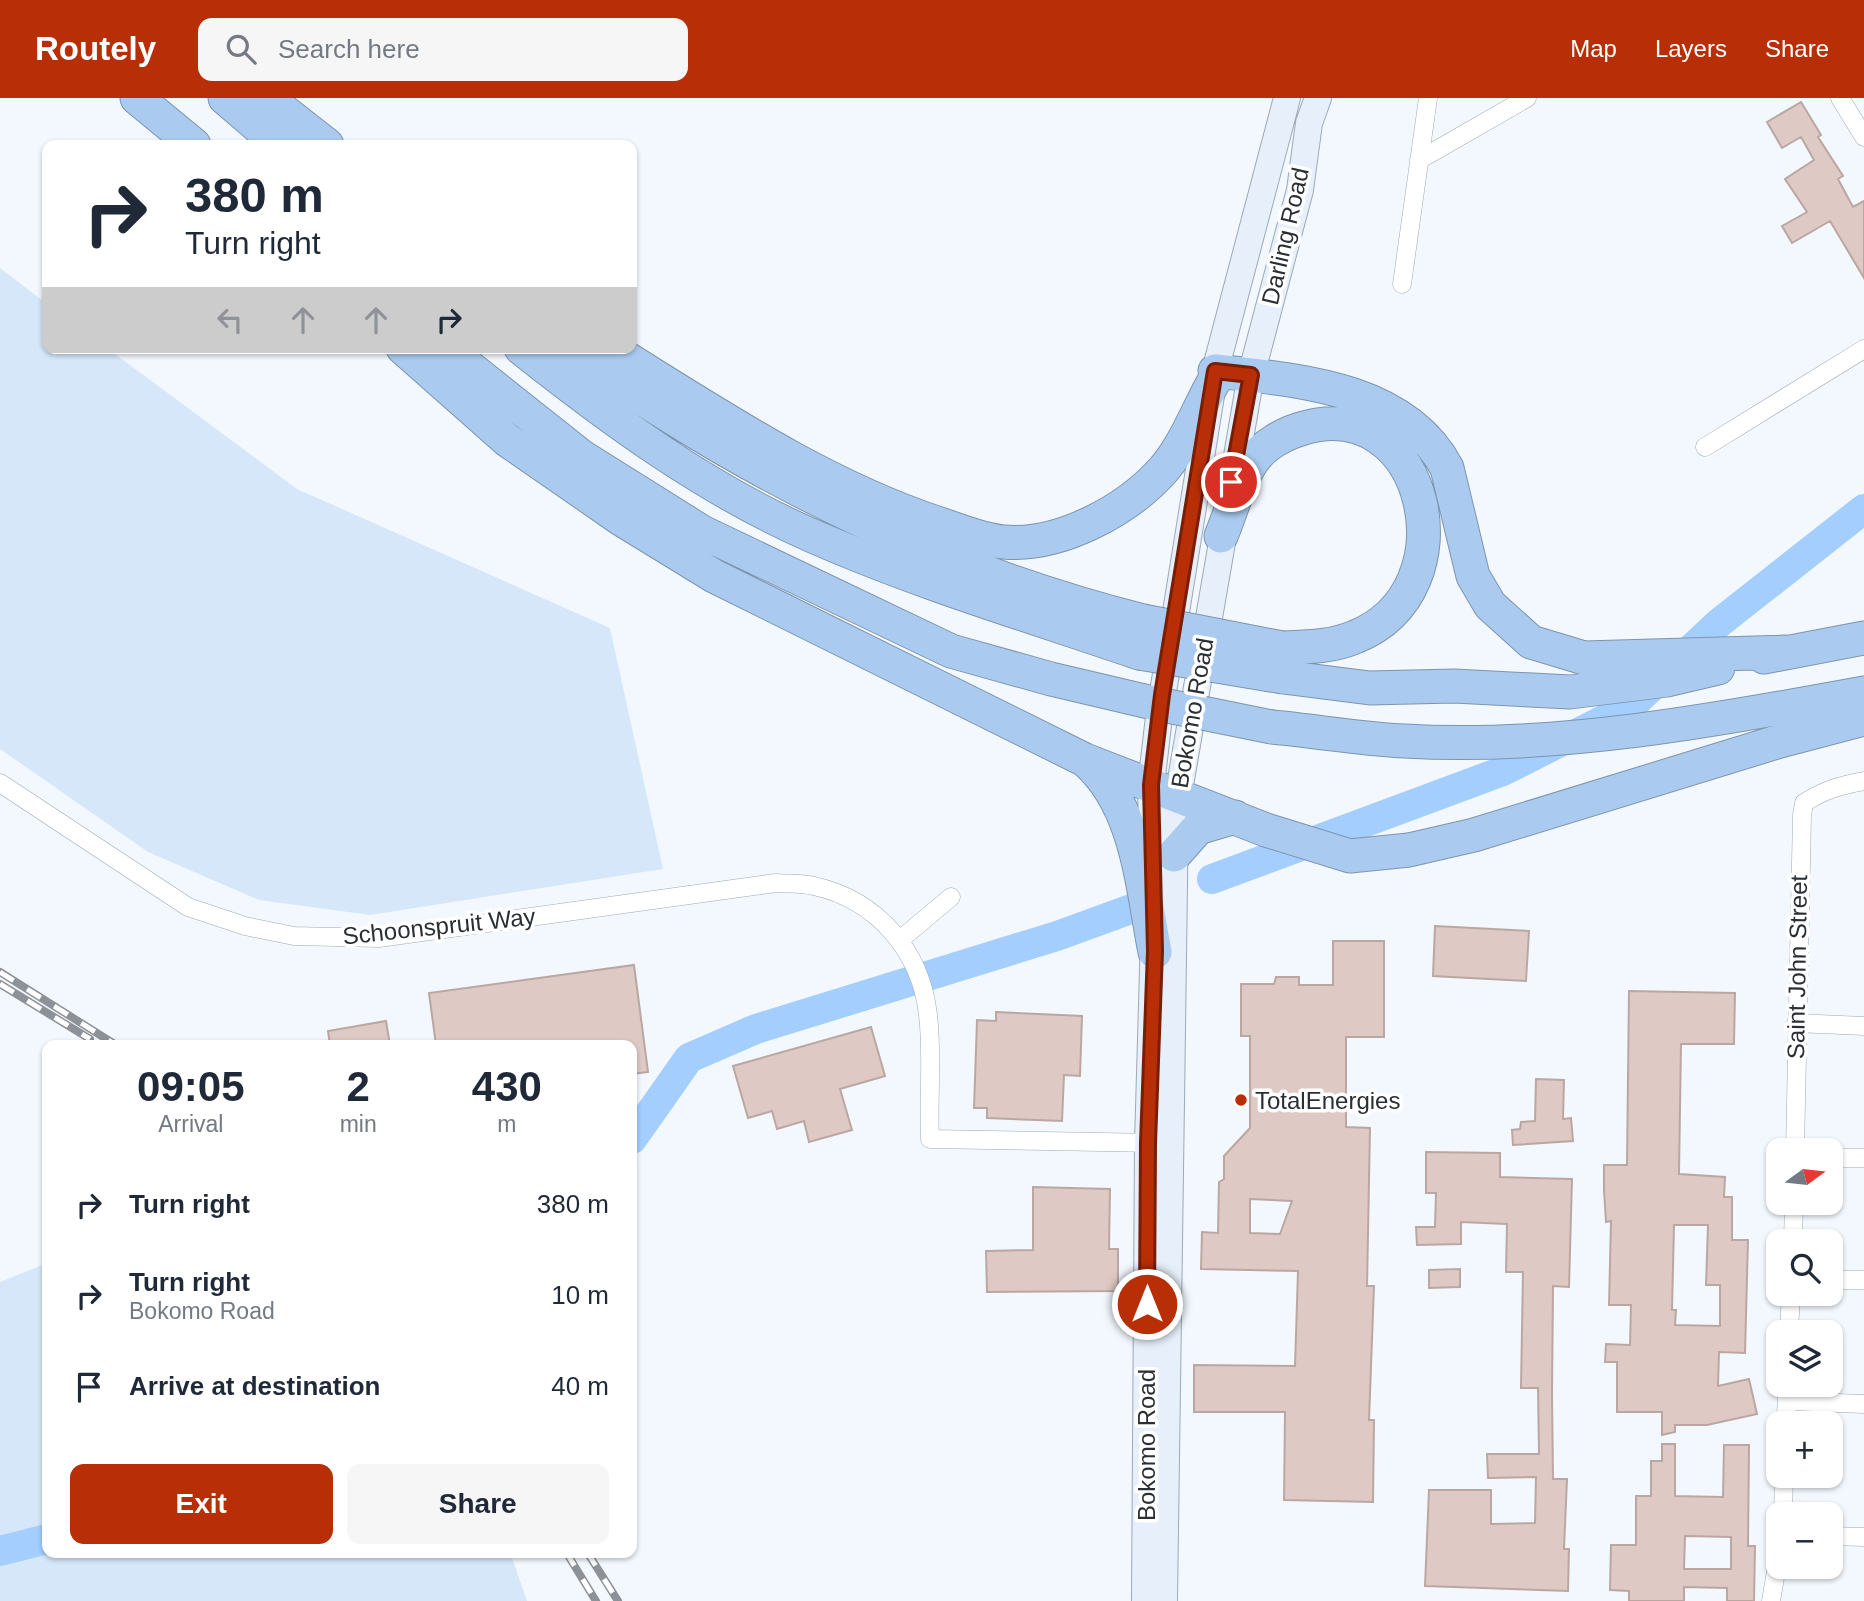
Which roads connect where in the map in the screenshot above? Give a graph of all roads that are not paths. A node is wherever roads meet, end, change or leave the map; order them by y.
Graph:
1 (129, 98) edge
2 (137, 98) edge
3 (225, 98) edge
4 (268, 98) edge
5 (1287, 98) edge
6 (1318, 98) edge
7 (1428, 98) edge
8 (1527, 98) edge
9 (1840, 98) edge
10 (1862, 130) edge
11 (174, 140) edge
12 (188, 140) edge
13 (274, 140) edge
14 (321, 140) edge
15 (1419, 160) junction
16 (1402, 284) dead end
17 (1864, 349) edge
18 (410, 354) edge
19 (452, 354) edge
20 (529, 354) edge
21 (575, 354) edge
22 (620, 354) edge
23 (1251, 375) junction
24 (1214, 376) junction
25 (1706, 447) dead end
26 (1221, 536) junction
27 (1141, 637) junction
28 (1864, 638) edge
29 (1785, 652) junction
30 (1282, 663) junction
31 (1864, 693) edge
32 (1864, 719) edge
33 (1085, 760) junction
34 (1864, 781) edge
35 (0, 783) edge
36 (1165, 790) junction
37 (1235, 817) junction
38 (1174, 855) junction
39 (951, 897) dead end
40 (901, 939) junction
41 (1155, 951) junction
42 (1796, 1023) junction
43 (1864, 1026) edge
44 (1796, 1138) edge
45 (1160, 1144) junction
46 (1843, 1158) edge
47 (1864, 1158) edge
48 (1843, 1280) edge
49 (1864, 1280) edge
50 (1815, 1397) edge
51 (1864, 1404) edge
52 (1843, 1536) edge
53 (1864, 1536) edge
54 (1775, 1579) edge
55 (1145, 1601) edge
56 (1164, 1601) edge
57 (1771, 1601) edge

1 - 11 highway
2 - 12 highway
3 - 13 highway
4 - 14 highway
5 - 24 main road, Darling Road
6 - 23 main road, Darling Road
7 - 15 street
8 - 15 street
9 - 10 street
15 - 16 street
17 - 25 street
18 - 33 highway
19 - 31 highway, bridge
20 - 27 highway
21 - 27 highway
22 - 24 highway
23 - 24 highway
23 - 26 main road, Bokomo Road
23 - 29 highway
24 - 36 main road, Bokomo Road
26 - 30 highway
26 - 36 main road, Bokomo Road
27 - 30 highway, bridge
28 - 29 highway
29 - 30 highway
32 - 37 highway
33 - 36 highway
33 - 41 highway
34 - 42 street, Saint John Street
35 - 40 street, Schoonspruit Way
36 - 37 highway
36 - 38 main road, Bokomo Road
36 - 41 main road, Bokomo Road
37 - 38 highway
38 - 45 main road, Bokomo Road
39 - 40 street
40 - 45 street, Schoonspruit Way
41 - 45 main road, Bokomo Road
42 - 43 street
42 - 44 street, Saint John Street
45 - 55 main road, Bokomo Road
45 - 56 main road, Bokomo Road
46 - 47 street
48 - 49 street
50 - 51 street
52 - 53 street
54 - 57 street

